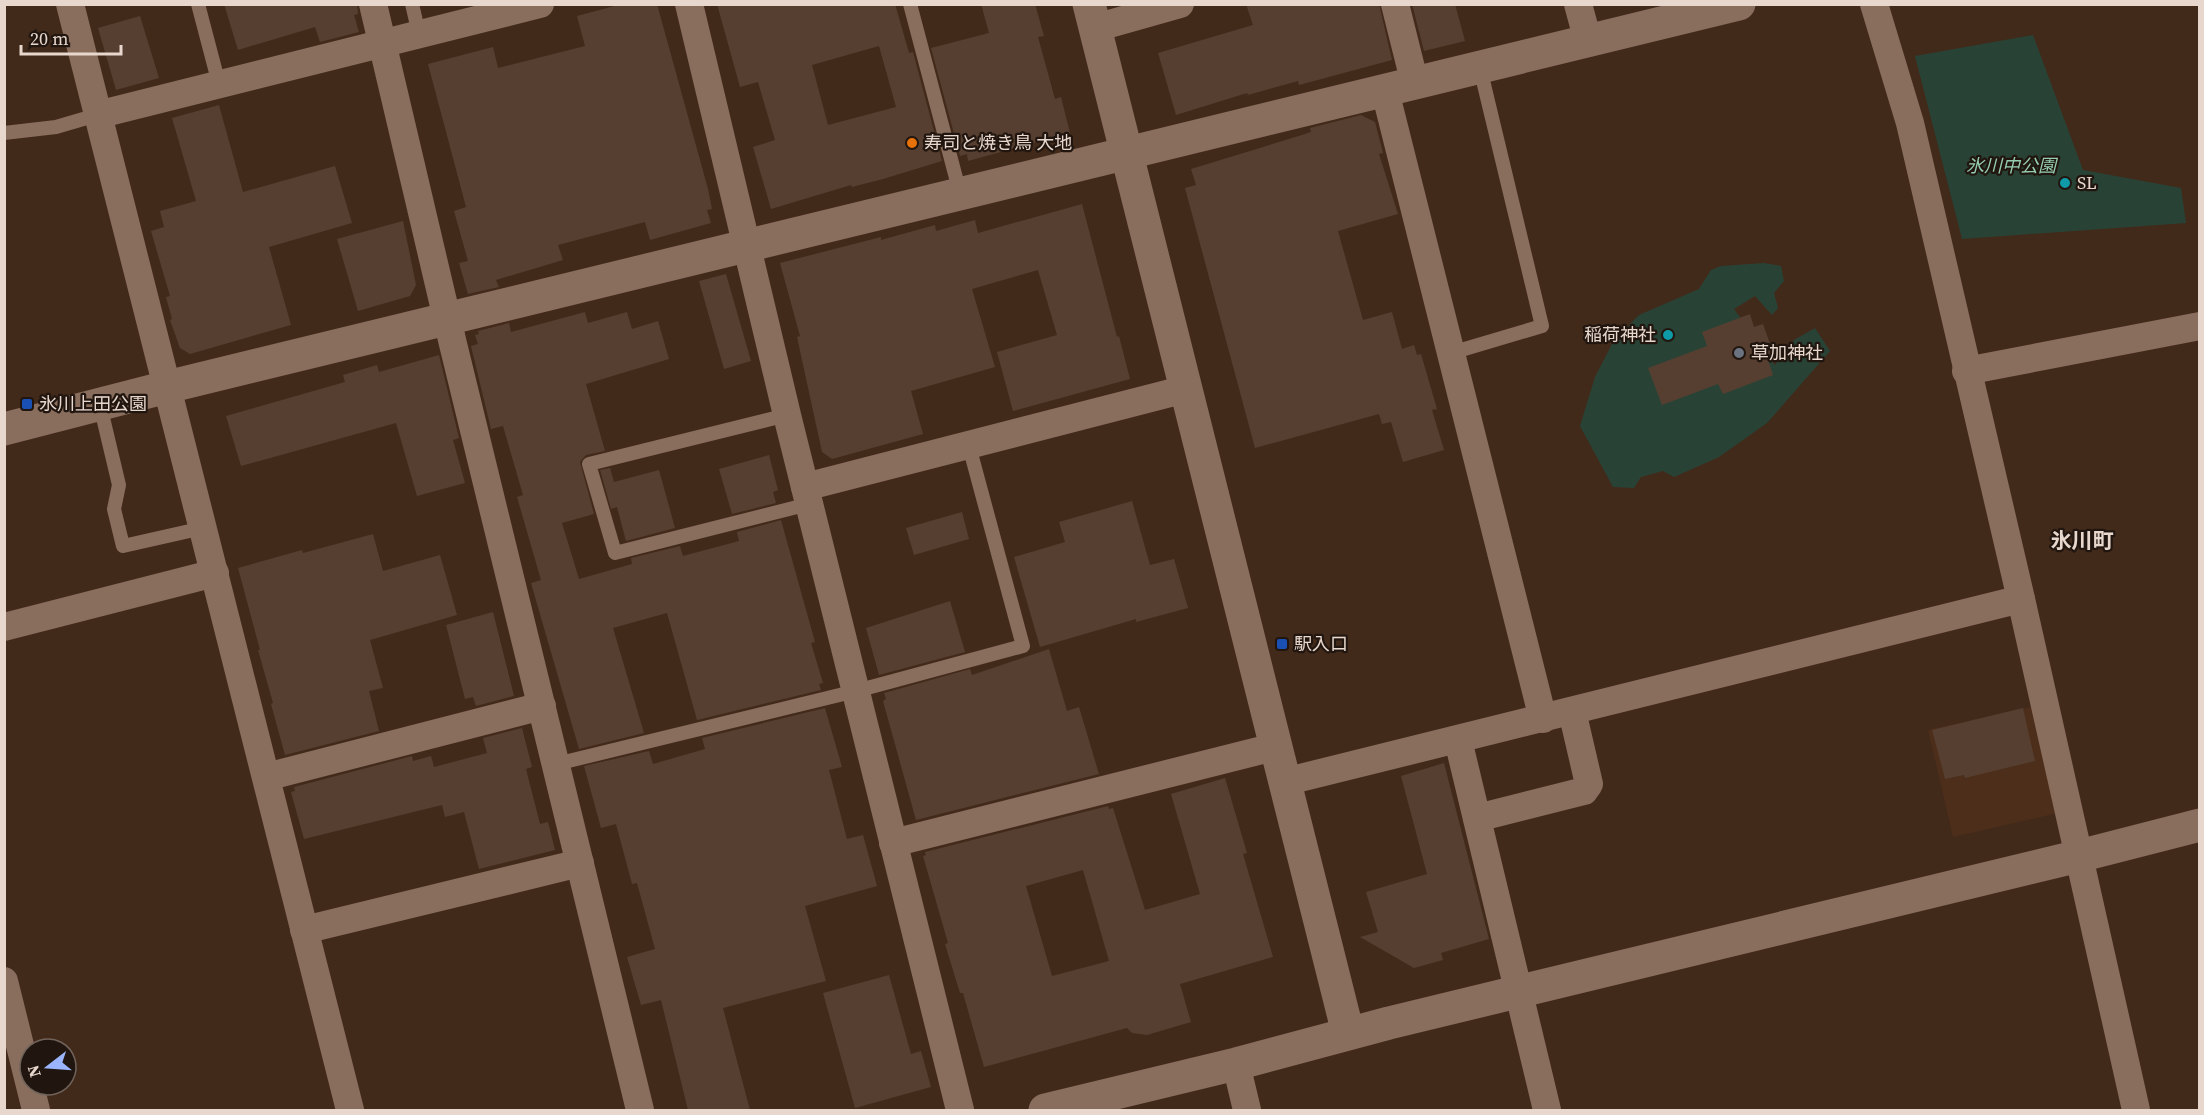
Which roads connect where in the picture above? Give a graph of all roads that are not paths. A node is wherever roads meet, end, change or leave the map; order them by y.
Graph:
1 (70, 4) edge
2 (198, 4) edge
3 (373, 4) edge
4 (412, 4) edge
5 (688, 4) edge
6 (910, 4) edge
7 (1180, 4) edge
8 (1395, 4) edge
9 (1578, 4) edge
10 (1739, 4) edge
11 (1874, 4) edge
12 (529, 6) edge
13 (1092, 16) edge
14 (418, 34) junction
15 (1588, 41) junction
16 (382, 43) junction
17 (1480, 68) junction
18 (219, 84) junction
19 (1400, 87) junction
20 (97, 115) junction
21 (4, 133) edge
22 (1127, 153) junction
23 (960, 193) junction
24 (747, 245) junction
25 (447, 319) junction
26 (2199, 326) edge
27 (1451, 353) junction
28 (1966, 371) junction
29 (167, 387) junction
30 (1186, 389) junction
31 (100, 405) junction
32 (787, 416) junction
33 (4, 429) edge
34 (969, 446) junction
35 (807, 496) junction
36 (203, 528) junction
37 (214, 573) junction
38 (2020, 599) junction
39 (4, 627) edge
40 (856, 691) junction
41 (542, 706) junction
42 (1572, 711) junction
43 (1543, 719) junction
44 (1458, 740) junction
45 (1274, 747) junction
46 (556, 764) junction
47 (266, 777) junction
48 (1284, 782) junction
49 (1477, 818) junction
50 (2199, 825) edge
51 (893, 843) junction
52 (2079, 856) junction
53 (580, 863) junction
54 (304, 930) junction
55 (4, 981) edge
56 (1518, 992) junction
57 (1348, 1033) junction
58 (1236, 1064) junction
59 (36, 1110) edge
60 (350, 1110) edge
61 (640, 1110) edge
62 (960, 1110) edge
63 (1046, 1110) edge
64 (1247, 1110) edge
65 (1546, 1110) edge
66 (2136, 1110) edge

1 - 20 street
2 - 18 lane
3 - 16 street
4 - 14 lane
5 - 24 street
6 - 23 lane
7 - 13 street
8 - 19 street
9 - 15 street
10 - 15 street
11 - 28 street
12 - 14 street
13 - 22 street
14 - 16 street
15 - 17 street
16 - 18 street
16 - 25 street
17 - 19 street
17 - 27 lane
18 - 20 street
19 - 22 street
19 - 27 street
20 - 21 lane
20 - 29 street
22 - 23 street
22 - 30 street
23 - 24 street
24 - 25 street
24 - 32 street
25 - 29 street
25 - 41 street
26 - 28 street
27 - 43 street
28 - 38 street
29 - 31 street
29 - 36 street
30 - 34 street
30 - 45 street
31 - 33 street
31 - 36 lane
32 - 35 street
32 - 35 lane
34 - 35 street
34 - 40 lane
35 - 40 street
36 - 37 street
37 - 39 street
37 - 47 street
38 - 42 street
38 - 52 street
40 - 46 lane
40 - 51 street
41 - 46 street
41 - 47 street
42 - 43 street
42 - 49 street
43 - 44 street
44 - 48 street
44 - 49 street
45 - 48 street
45 - 51 street
46 - 53 street
47 - 54 street
48 - 57 street
49 - 56 street
50 - 52 street
51 - 62 street
52 - 56 street
52 - 66 street
53 - 54 street
53 - 61 street
54 - 60 street
55 - 59 street
56 - 57 street
56 - 65 street
57 - 58 street
58 - 63 street
58 - 64 street

